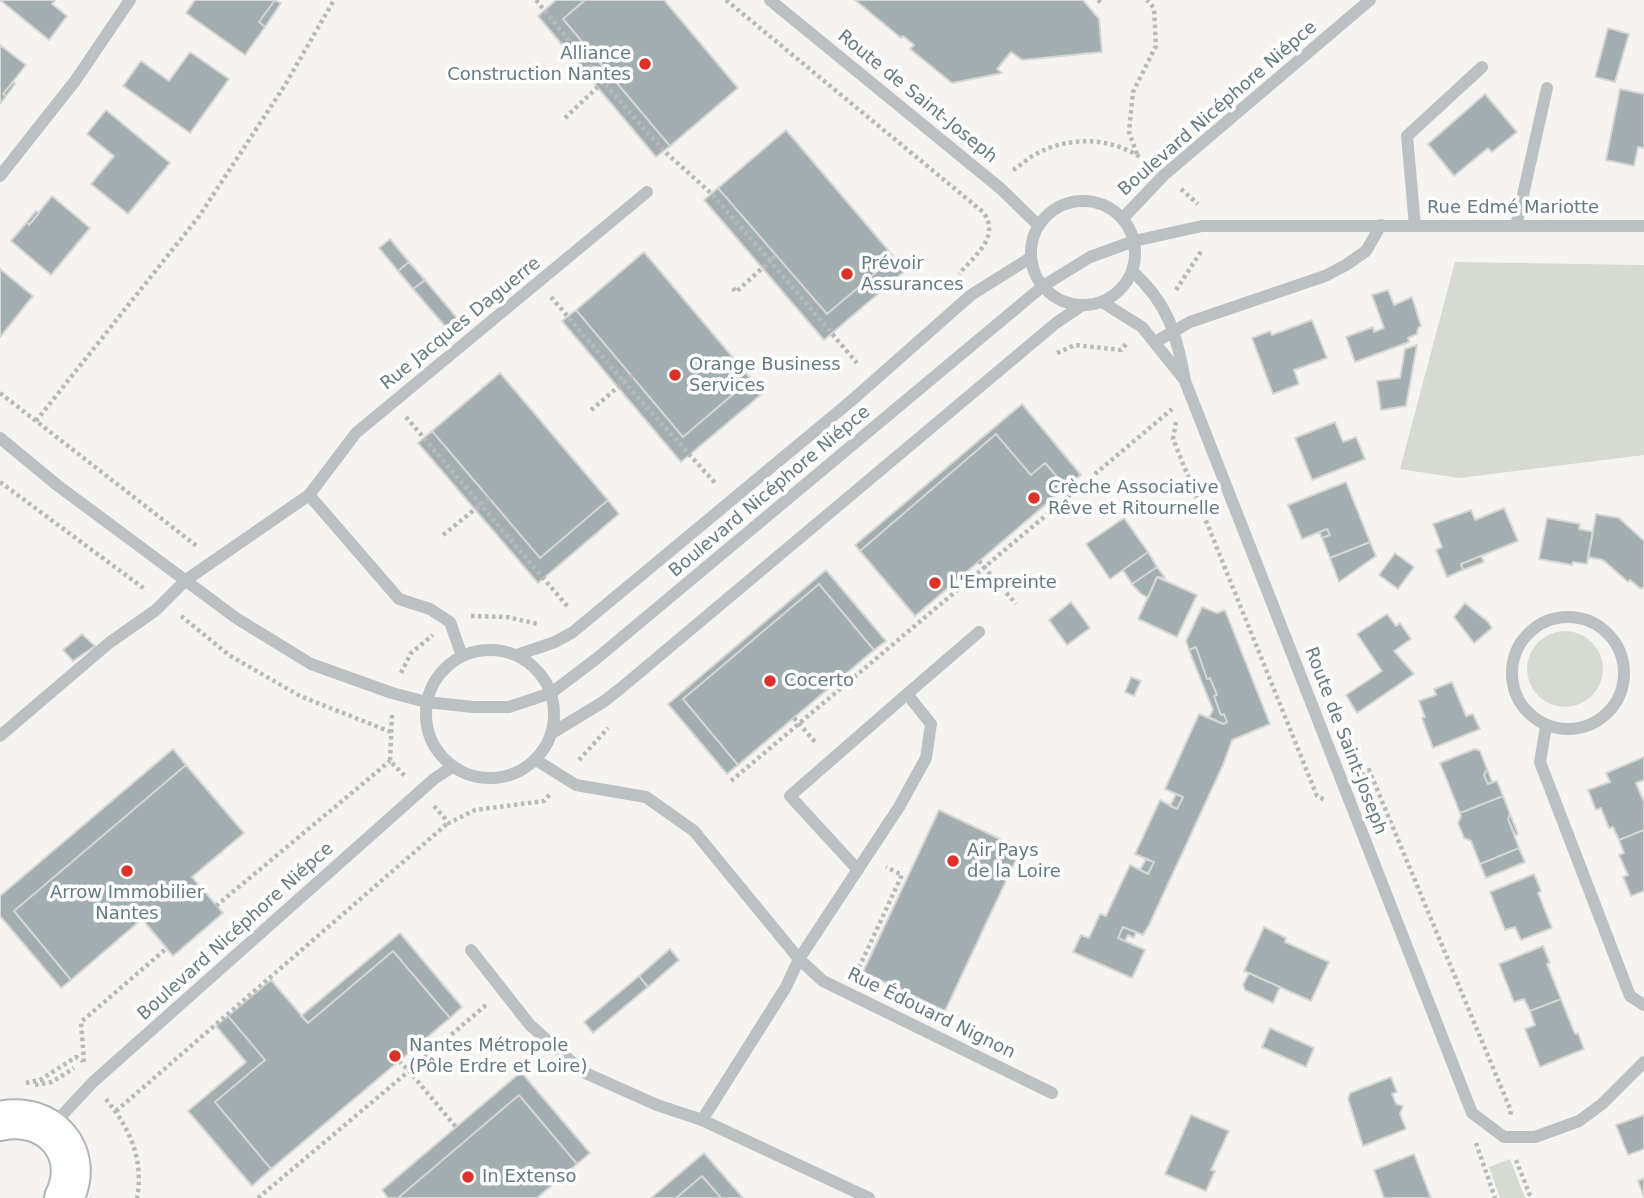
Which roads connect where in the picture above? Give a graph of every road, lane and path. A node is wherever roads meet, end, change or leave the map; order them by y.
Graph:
1 (130, 0) edge
2 (334, 0) edge
3 (536, 0) edge
4 (726, 0) edge
5 (770, 0) edge
6 (1098, 0) edge
7 (1147, 0) edge
8 (1370, 0) edge
9 (1102, 5) dead end
10 (1482, 67) dead end
11 (611, 76) dead end
12 (604, 82) junction
13 (1547, 88) dead end
14 (565, 118) dead end
15 (1013, 170) dead end
16 (0, 176) edge
17 (647, 192) dead end
18 (1185, 193) dead end
19 (1202, 206) dead end
20 (1123, 218) junction
21 (1038, 225) junction
22 (1381, 225) junction
23 (1415, 226) junction
24 (1516, 226) junction
25 (1644, 226) edge
26 (1135, 241) junction
27 (1202, 250) dead end
28 (776, 256) dead end
29 (1030, 258) junction
30 (770, 261) junction
31 (1132, 271) junction
32 (955, 278) dead end
33 (539, 283) junction
34 (1042, 286) junction
35 (733, 288) dead end
36 (1174, 292) dead end
37 (1102, 302) junction
38 (1081, 306) junction
39 (1174, 331) junction
40 (1155, 342) junction
41 (1121, 350) dead end
42 (1053, 355) dead end
43 (857, 363) dead end
44 (632, 376) dead end
45 (1185, 381) junction
46 (624, 382) junction
47 (0, 393) edge
48 (1192, 396) junction
49 (393, 403) junction
50 (592, 411) dead end
51 (36, 421) junction
52 (0, 438) edge
53 (0, 482) edge
54 (716, 485) dead end
55 (309, 495) junction
56 (489, 498) dead end
57 (481, 505) junction
58 (443, 535) dead end
59 (214, 559) junction
60 (979, 561) dead end
61 (985, 567) junction
62 (186, 580) junction
63 (163, 602) junction
64 (1016, 604) dead end
65 (571, 611) dead end
66 (979, 632) dead end
67 (516, 655) junction
68 (461, 656) junction
69 (551, 692) junction
70 (906, 694) junction
71 (426, 702) junction
72 (794, 718) dead end
73 (614, 720) dead end
74 (799, 724) junction
75 (1546, 726) junction
76 (552, 733) junction
77 (0, 736) edge
78 (536, 760) junction
79 (831, 760) junction
80 (390, 761) junction
81 (452, 767) junction
82 (563, 778) junction
83 (731, 781) dead end
84 (1343, 783) junction
85 (421, 791) junction
86 (1317, 796) dead end
87 (449, 823) junction
88 (867, 857) junction
89 (858, 870) junction
90 (216, 906) dead end
91 (167, 948) dead end
92 (471, 950) dead end
93 (799, 958) junction
94 (503, 991) junction
95 (848, 992) junction
96 (1644, 1005) edge
97 (399, 1061) dead end
98 (1644, 1062) edge
99 (409, 1071) junction
100 (16, 1088) dead end
101 (1052, 1093) dead end
102 (1472, 1113) junction
103 (0, 1121) edge
104 (702, 1121) junction
105 (456, 1127) dead end
106 (49, 1129) junction
107 (1504, 1137) junction
108 (68, 1197) edge
109 (138, 1198) edge
110 (258, 1198) edge
111 (869, 1198) edge
112 (1495, 1198) edge
113 (1531, 1198) edge

1 - 16 street
2 - 51 path
3 - 12 path
4 - 32 path
5 - 21 street, Route de Saint-Joseph
6 - 9 path
7 - 15 path
8 - 20 street, Boulevard Nicéphore Niépce
10 - 23 street
11 - 12 path
12 - 14 path
12 - 30 path
13 - 24 street
17 - 33 street, Rue Jacques Daguerre
18 - 19 path
20 - 21 street
20 - 26 street
21 - 29 street
22 - 23 street, Rue Edmé Mariotte
22 - 26 street, Rue Edmé Mariotte
22 - 39 street
23 - 24 street, Rue Edmé Mariotte
24 - 25 street, Rue Edmé Mariotte
26 - 31 street
26 - 34 street, Boulevard Nicéphore Niépce
27 - 36 path
28 - 30 path
29 - 34 street
29 - 67 street, Boulevard Nicéphore Niépce
30 - 35 path
30 - 43 path
31 - 37 street
31 - 39 street, Route de Saint-Joseph
33 - 46 path
33 - 49 street, Rue Jacques Daguerre
34 - 38 street
34 - 69 street, Boulevard Nicéphore Niépce
37 - 38 street
37 - 40 street, Route de Saint-Joseph
38 - 76 street
39 - 40 street
39 - 45 street, Route de Saint-Joseph
40 - 45 street, Route de Saint-Joseph
41 - 42 path
44 - 46 path
45 - 48 street, Route de Saint-Joseph
46 - 50 path
46 - 54 path
47 - 51 path
48 - 61 path
48 - 84 street, Route de Saint-Joseph
49 - 55 street, Rue Jacques Daguerre
49 - 57 path
51 - 59 path
52 - 62 street
53 - 63 path
55 - 59 street, Rue Jacques Daguerre
55 - 68 street
56 - 57 path
57 - 58 path
57 - 65 path
59 - 62 street, Rue Jacques Daguerre
60 - 61 path
61 - 64 path
61 - 74 path
62 - 63 street, Rue Jacques Daguerre
62 - 71 street
63 - 77 street, Rue Jacques Daguerre
63 - 80 path
66 - 70 street
67 - 68 street
67 - 69 street
68 - 71 street
69 - 71 street, Boulevard Nicéphore Niépce
69 - 76 street
70 - 79 street
70 - 88 street
71 - 81 street
72 - 74 path
73 - 82 path
74 - 79 path
74 - 83 path
75 - 75 street
75 - 96 street
76 - 78 street
78 - 81 street
78 - 82 street, Rue Édouard Nignon
79 - 89 street
80 - 85 path
80 - 90 path, Boulevard Nicéphore Niépce
81 - 85 street, Boulevard Nicéphore Niépce
82 - 87 path
82 - 93 street, Rue Édouard Nignon
84 - 86 path
84 - 102 street, Route de Saint-Joseph
84 - 107 path
85 - 87 path
85 - 106 street, Boulevard Nicéphore Niépce
87 - 109 path
88 - 89 street
88 - 95 path
89 - 93 street
91 - 100 path, Boulevard Nicéphore Niépce
92 - 94 street
93 - 95 street, Rue Édouard Nignon
93 - 104 street
94 - 99 path
94 - 104 street
95 - 101 street, Rue Édouard Nignon
97 - 99 path
98 - 107 street
99 - 105 path
99 - 110 path
102 - 107 street
102 - 112 path
103 - 106 main road
104 - 111 street
106 - 108 main road
107 - 113 path

